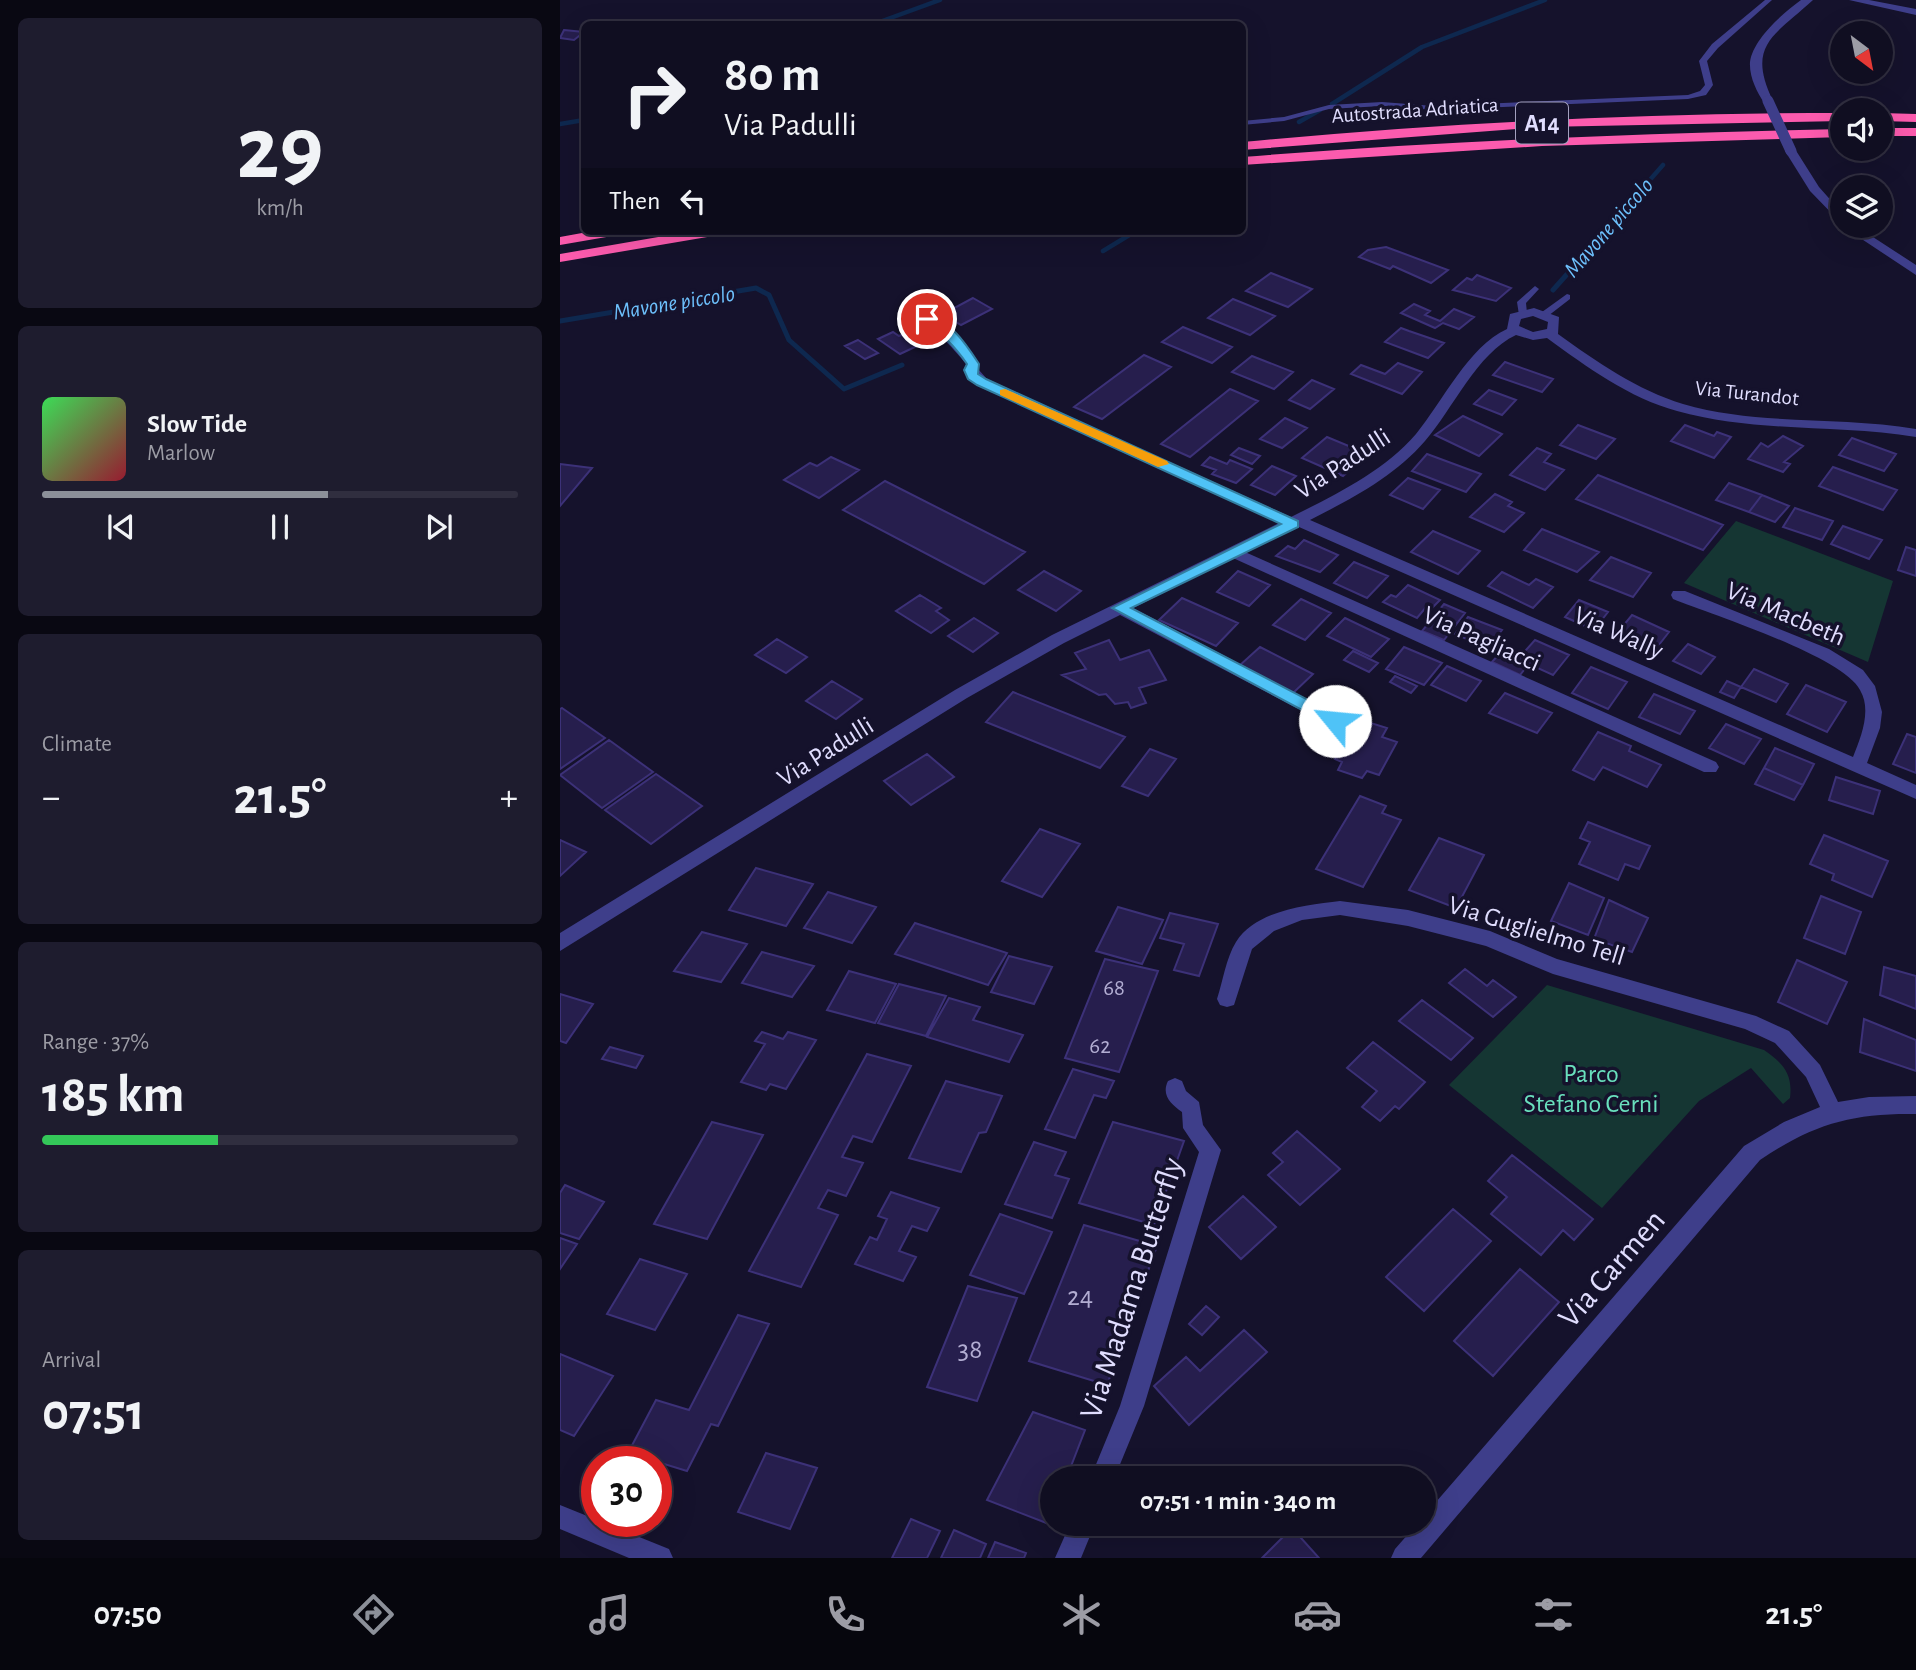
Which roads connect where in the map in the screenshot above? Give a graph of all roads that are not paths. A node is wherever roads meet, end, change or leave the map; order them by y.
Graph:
1 (1769, 0) edge
2 (1808, 0) edge
3 (1854, 0) edge
4 (1916, 12) edge
5 (1830, 117) edge
6 (1893, 117) edge
7 (1916, 118) edge
8 (1246, 123) edge
9 (1893, 132) edge
10 (1916, 132) edge
11 (1830, 133) edge
12 (1246, 146) edge
13 (1246, 161) edge
14 (1830, 207) edge
15 (595, 235) edge
16 (695, 235) edge
17 (1866, 238) edge
18 (560, 241) edge
19 (560, 258) edge
20 (1916, 271) edge
21 (1535, 289) dead end
22 (1567, 297) dead end
23 (1522, 313) junction
24 (1545, 314) junction
25 (927, 319) dead end
26 (1516, 330) junction
27 (1550, 334) junction
28 (1916, 433) edge
29 (1296, 522) junction
30 (1234, 553) junction
31 (1679, 595) dead end
32 (1120, 608) junction
33 (1335, 721) dead end
34 (1858, 765) junction
35 (1710, 767) dead end
36 (1916, 792) edge
37 (560, 943) edge
38 (1227, 999) dead end
39 (1175, 1087) dead end
40 (1916, 1105) edge
41 (1832, 1111) junction
42 (1107, 1466) edge
43 (560, 1517) edge
44 (1078, 1536) edge
45 (660, 1558) edge
46 (1069, 1558) edge
47 (1404, 1558) edge

1 - 8 lane
2 - 14 street, bridge
3 - 4 street
5 - 12 highway, Autostrada Adriatica / A14
6 - 7 highway
9 - 10 highway
11 - 13 highway, Autostrada Adriatica / A14
15 - 18 highway
16 - 19 highway
17 - 20 street
21 - 23 lane
22 - 24 lane
23 - 24 street
23 - 26 street
24 - 27 street
25 - 29 street, Via Wally
26 - 27 street
26 - 29 street, Via Padulli
27 - 28 street, Via Turandot
29 - 30 street, Via Padulli
29 - 34 street, Via Wally
30 - 32 street, Via Padulli
30 - 35 street, Via Pagliacci
31 - 34 street, Via Macbeth
32 - 33 street
32 - 37 street, Via Padulli
34 - 36 street, Via Wally
38 - 41 street, Via Guglielmo Tell
39 - 42 street, Via Madama Butterfly
40 - 41 street, Via Carmen
41 - 47 street, Via Carmen
43 - 45 street
44 - 46 street

